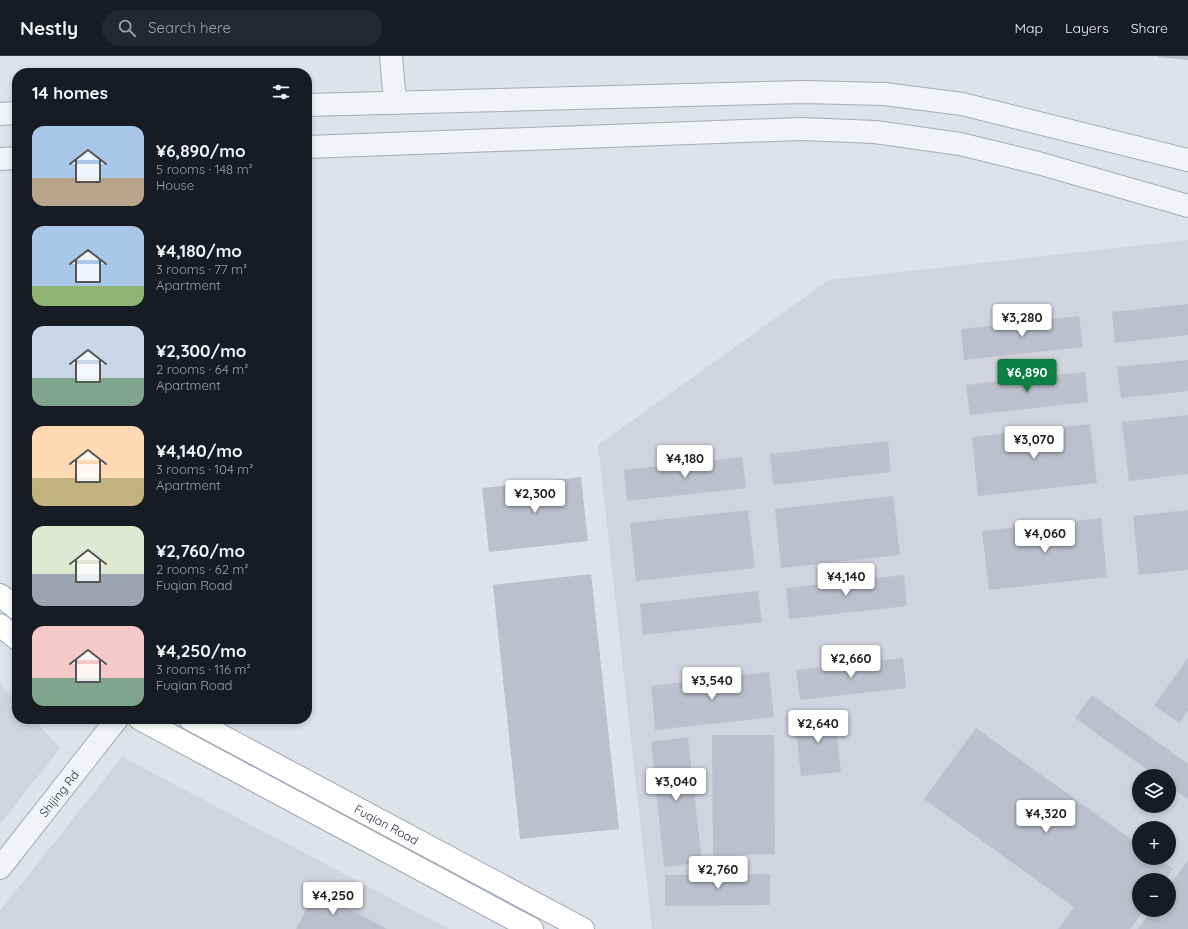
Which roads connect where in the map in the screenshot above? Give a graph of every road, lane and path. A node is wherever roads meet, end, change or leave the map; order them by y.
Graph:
1 (391, 56) edge
2 (395, 103) junction
3 (312, 105) edge
4 (12, 113) edge
5 (0, 114) edge
6 (312, 147) edge
7 (12, 158) edge
8 (0, 159) edge
9 (1188, 160) edge
10 (1188, 206) edge
11 (0, 595) edge
12 (12, 605) edge
13 (0, 626) edge
14 (12, 635) edge
15 (113, 724) edge
16 (149, 724) edge
17 (199, 724) edge
18 (0, 868) edge
19 (532, 929) edge
20 (583, 929) edge

1 - 2 street
2 - 3 street
2 - 9 street
4 - 5 street
6 - 10 street
7 - 8 street
11 - 12 main road
13 - 14 main road
15 - 18 street, Shijing Rd
16 - 19 main road, Fuqian Road
17 - 20 main road, Fuqian Road

